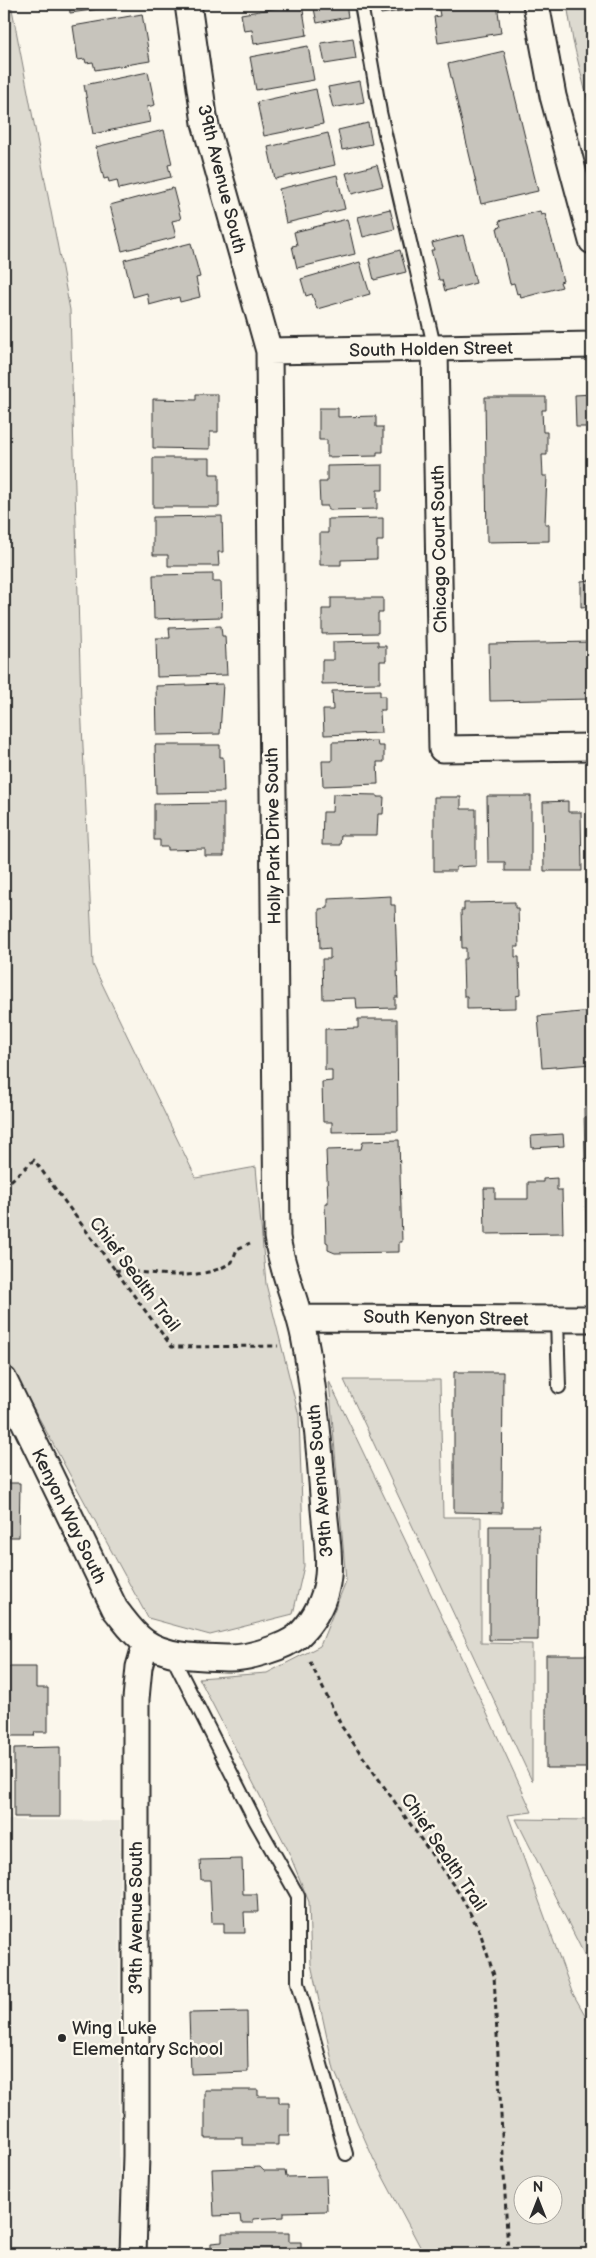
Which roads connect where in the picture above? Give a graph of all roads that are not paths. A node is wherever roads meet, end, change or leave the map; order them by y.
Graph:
1 (188, 4) edge
2 (361, 4) edge
3 (536, 4) edge
4 (592, 241) edge
5 (592, 346) edge
6 (435, 350) junction
7 (269, 351) junction
8 (592, 747) edge
9 (300, 1318) junction
10 (557, 1319) junction
11 (592, 1319) edge
12 (4, 1380) edge
13 (558, 1386) dead end
14 (146, 1643) junction
15 (170, 1652) junction
16 (346, 2154) dead end
17 (133, 2254) edge

1 - 7 street, 39th Avenue South
2 - 6 lane
3 - 4 street
5 - 6 street, South Holden Street
6 - 7 street, South Holden Street
6 - 8 street, Chicago Court South
7 - 9 street, Holly Park Drive South
9 - 10 street, South Kenyon Street
9 - 15 street, 39th Avenue South
10 - 11 street, South Kenyon Street
10 - 13 lane
12 - 14 street, Kenyon Way South
14 - 15 street
14 - 17 street, 39th Avenue South
15 - 16 lane

